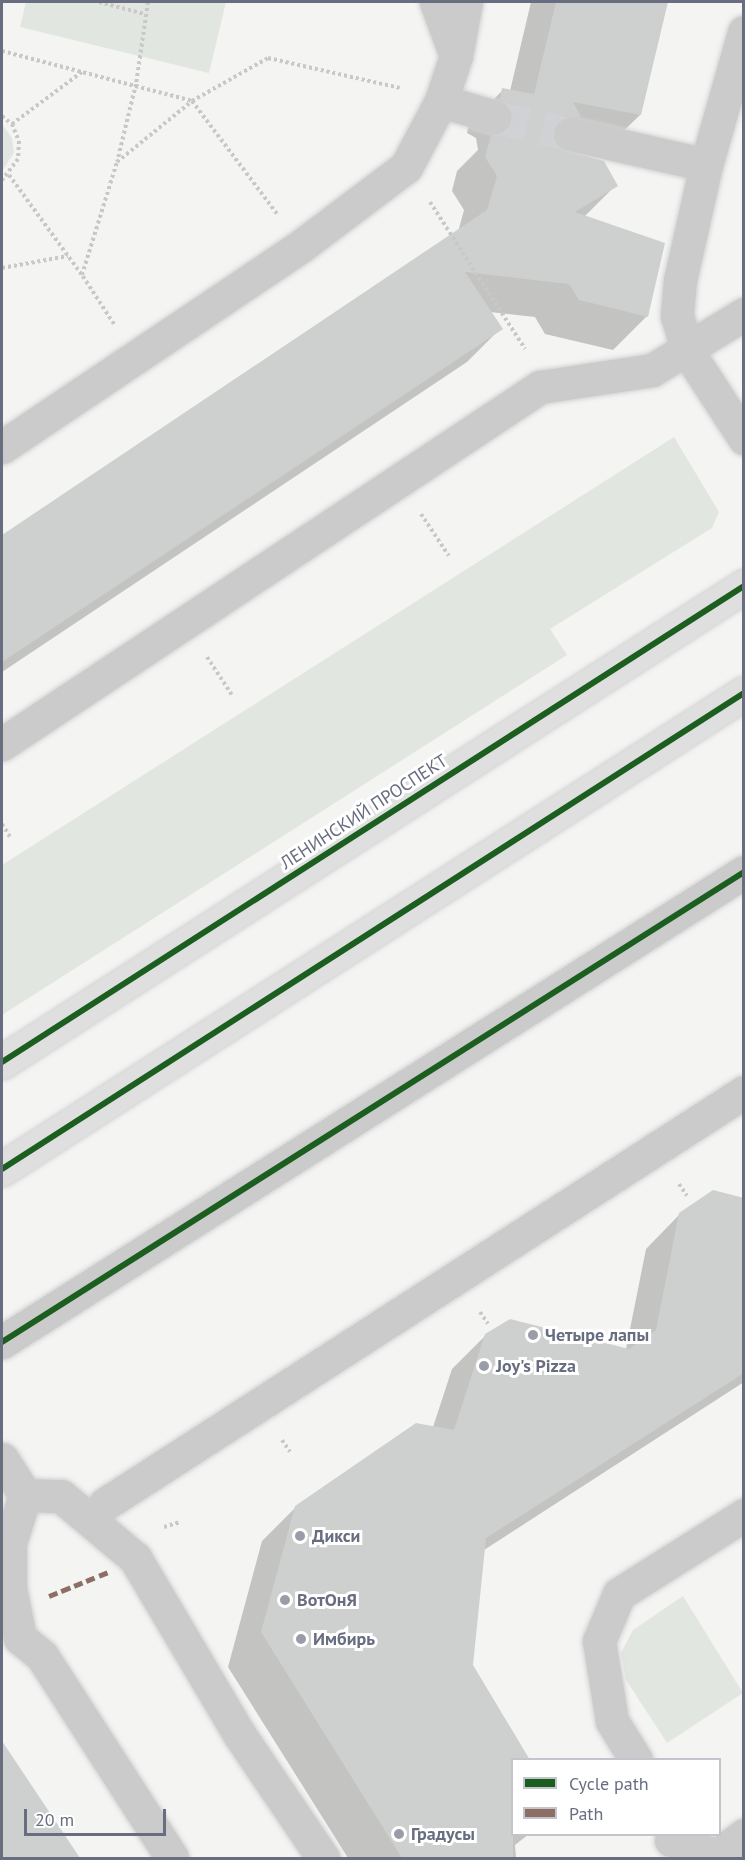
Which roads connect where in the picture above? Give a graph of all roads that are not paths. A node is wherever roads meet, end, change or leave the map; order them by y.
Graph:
1 (436, 2) edge
2 (466, 2) edge
3 (744, 32) edge
4 (456, 56) junction
5 (441, 101) junction
6 (495, 117) tunnel mouth
7 (570, 134) tunnel mouth
8 (706, 165) junction
9 (744, 314) edge
10 (688, 352) junction
11 (744, 438) edge
12 (2, 447) edge
13 (744, 586) edge
14 (744, 693) edge
15 (2, 744) edge
16 (744, 872) edge
17 (2, 1062) edge
18 (744, 1092) edge
19 (2, 1169) edge
20 (2, 1342) edge
21 (2, 1459) edge
22 (25, 1495) junction
23 (105, 1504) dead end
24 (744, 1515) edge
25 (635, 1758) edge
26 (667, 1844) edge
27 (729, 1849) edge
28 (172, 1858) edge
29 (323, 1858) edge

1 - 4 street
2 - 4 street
3 - 8 street
4 - 5 street
5 - 6 street
5 - 12 street
7 - 8 street
8 - 10 street
9 - 10 street
10 - 11 street
10 - 15 street
13 - 17 main road, ЛЕНИНСКИЙ ПРОСПЕКТ
14 - 19 main road
16 - 20 street
18 - 23 street
21 - 22 street
22 - 28 street
22 - 29 street
24 - 25 street
26 - 27 street

